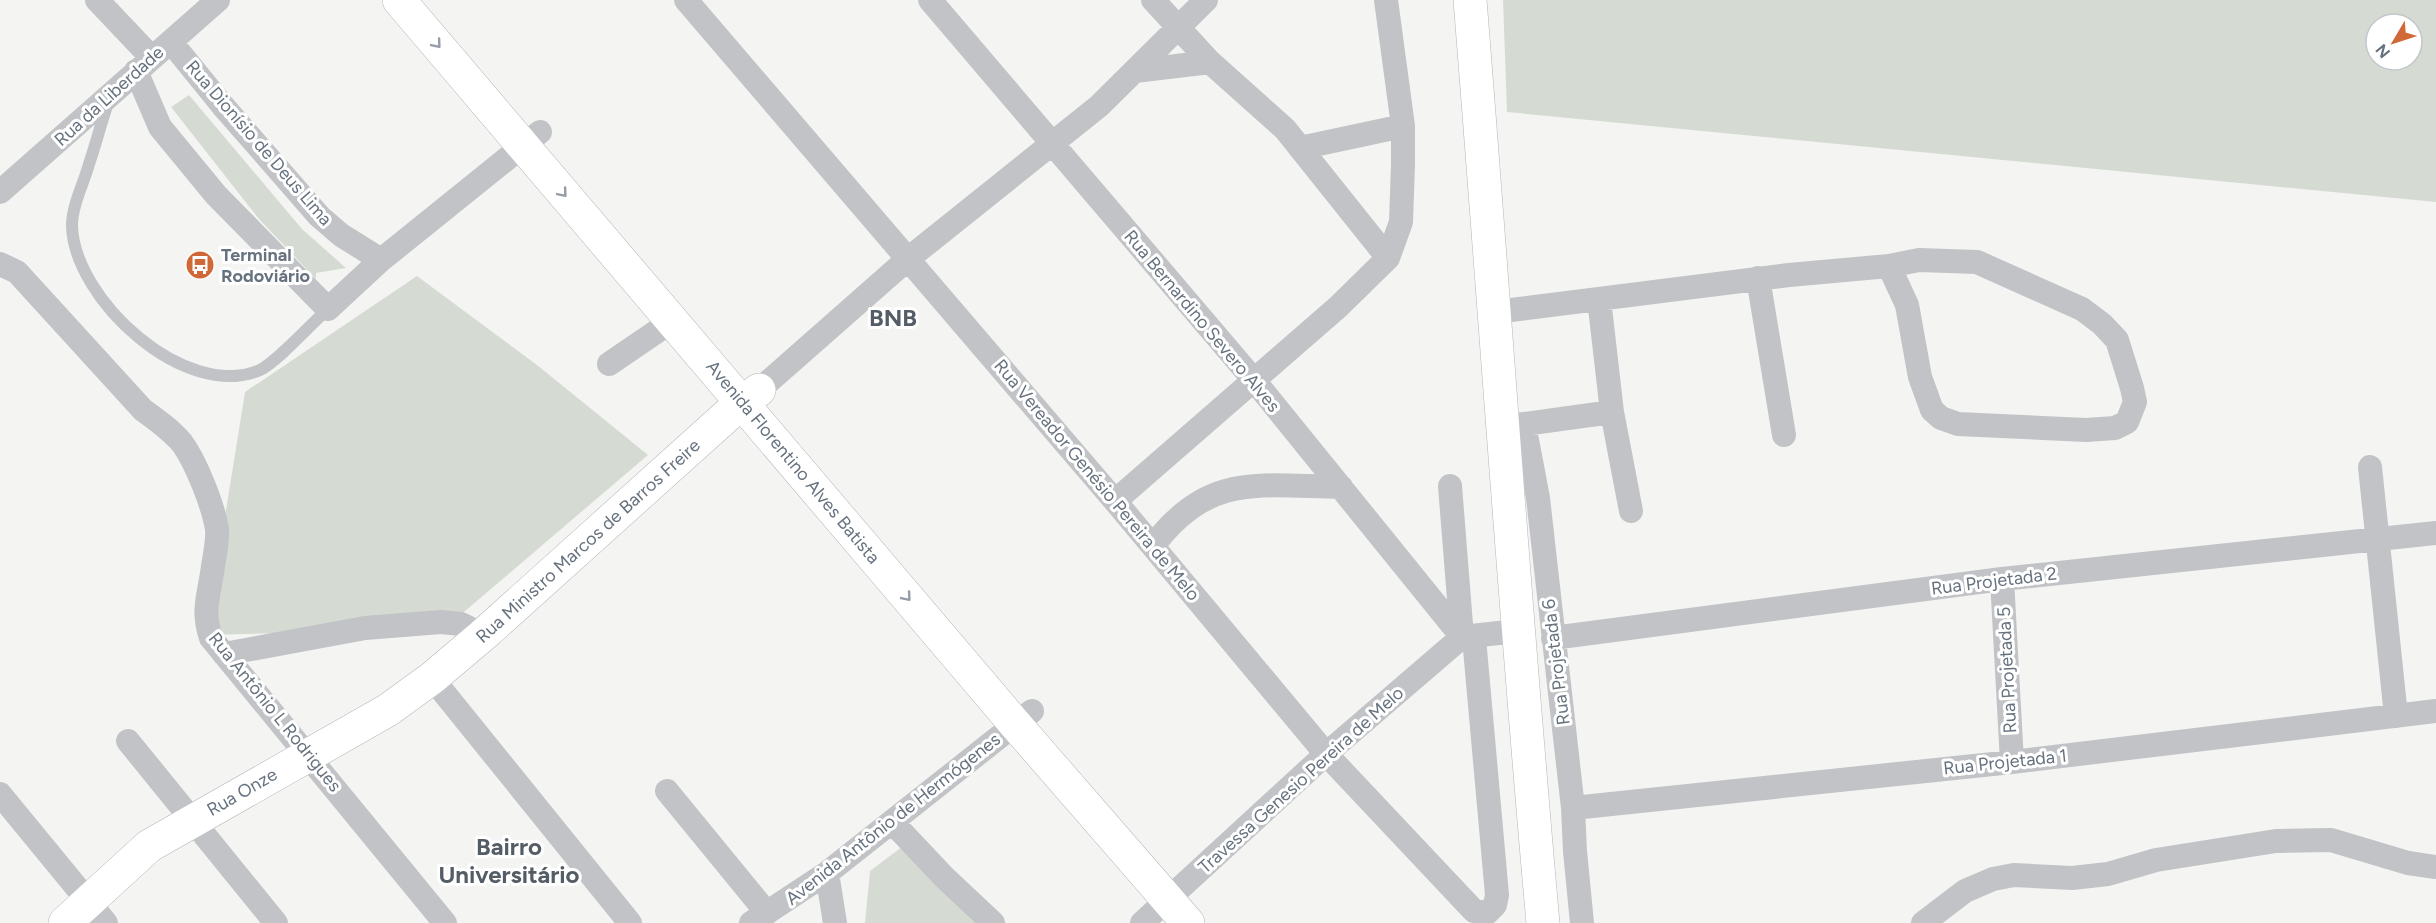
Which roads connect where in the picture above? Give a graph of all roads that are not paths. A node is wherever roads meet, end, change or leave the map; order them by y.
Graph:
1 (97, 0) edge
2 (218, 0) edge
3 (399, 0) edge
4 (428, 0) edge
5 (930, 0) edge
6 (1153, 0) edge
7 (1206, 0) edge
8 (1386, 0) edge
9 (1470, 0) edge
10 (692, 2) edge
11 (1178, 29) junction
12 (171, 42) junction
13 (1210, 62) junction
14 (144, 64) junction
15 (1135, 71) junction
16 (111, 94) junction
17 (1402, 126) junction
18 (532, 139) junction
19 (1052, 145) junction
20 (1300, 148) junction
21 (0, 192) edge
22 (909, 258) junction
23 (1388, 258) junction
24 (381, 260) junction
25 (0, 264) edge
26 (1889, 266) junction
27 (1758, 278) junction
28 (1599, 299) junction
29 (328, 309) junction
30 (1495, 312) junction
31 (672, 321) junction
32 (609, 364) dead end
33 (1253, 380) junction
34 (750, 396) junction
35 (1612, 411) junction
36 (1513, 425) junction
37 (1784, 435) dead end
38 (2370, 466) dead end
39 (1450, 486) dead end
40 (1341, 488) junction
41 (1115, 501) junction
42 (1631, 511) dead end
43 (2436, 533) edge
44 (1160, 537) junction
45 (2378, 539) junction
46 (2002, 579) junction
47 (1517, 631) junction
48 (483, 635) junction
49 (1468, 638) junction
50 (1553, 638) junction
51 (224, 654) junction
52 (432, 678) junction
53 (2436, 711) edge
54 (2396, 716) junction
55 (1023, 718) junction
56 (128, 741) dead end
57 (308, 754) junction
58 (1326, 754) junction
59 (2012, 762) junction
60 (667, 791) dead end
61 (0, 794) edge
62 (1573, 808) junction
63 (194, 820) junction
64 (893, 823) junction
65 (2436, 867) edge
66 (827, 873) junction
67 (1179, 903) edge
68 (97, 911) edge
69 (759, 918) edge
70 (65, 923) edge
71 (276, 923) edge
72 (445, 923) edge
73 (630, 923) edge
74 (835, 923) edge
75 (993, 923) edge
76 (1142, 923) edge
77 (1211, 923) edge
78 (1543, 923) edge
79 (1582, 923) edge
80 (1923, 923) edge

1 - 14 street
2 - 12 street, Rua da Liberdade
3 -> 18 main road, Avenida Florentino Alves Batista
4 - 18 main road, Avenida Florentino Alves Batista
5 - 19 street, Rua Bernardino Severo Alves
6 - 11 street
7 - 11 street
8 - 17 street
9 - 30 main road
10 - 22 street, Rua Vereador Genésio Pereira de Melo
11 - 13 street
11 - 15 street
12 - 14 street, Rua da Liberdade
12 - 24 street, Rua Dionísio de Deus Lima
13 - 15 street
13 - 20 street
14 - 16 street, Rua da Liberdade
14 - 29 street
15 - 19 street
16 - 21 street, Rua da Liberdade
16 - 29 lane
17 - 20 street
17 - 23 street
18 - 24 street
18 -> 31 main road, Avenida Florentino Alves Batista
18 - 34 main road, Avenida Florentino Alves Batista
19 - 22 street
19 - 33 street, Rua Bernardino Severo Alves
20 - 23 street
22 - 34 street
22 - 41 street, Rua Vereador Genésio Pereira de Melo
23 - 33 street
24 - 29 street
25 - 51 street, Rua Antônio L Rodrigues
26 - 26 street
26 - 27 street
27 - 28 street
27 - 37 street
28 - 30 street
28 - 35 street
30 - 36 main road
31 - 32 street
31 - 34 main road, Avenida Florentino Alves Batista
33 - 40 street, Rua Bernardino Severo Alves
33 - 41 street
34 - 48 main road, Rua Ministro Marcos de Barros Freire
34 - 55 main road, Avenida Florentino Alves Batista
35 - 36 street
35 - 42 street
36 - 47 main road
36 - 50 street, Rua Projetada 6
38 - 45 street
39 - 49 street
40 - 44 street
40 - 49 street, Rua Bernardino Severo Alves
41 - 44 street, Rua Vereador Genésio Pereira de Melo
43 - 45 street, Rua Projetada 2
44 - 58 street, Rua Vereador Genésio Pereira de Melo
45 - 46 street, Rua Projetada 2
45 - 54 street
46 - 50 street, Rua Projetada 2
46 - 59 street, Rua Projetada 5
47 - 49 street
47 - 78 main road
48 - 51 street
48 - 52 main road, Rua Ministro Marcos de Barros Freire
49 - 58 street, Travessa Genesio Pereira de Melo
49 - 58 street, Rua Vereador Genésio Pereira de Melo
50 - 62 street, Rua Projetada 6
51 - 57 street, Rua Antônio L Rodrigues
52 - 57 main road, Rua Onze
52 - 73 street
53 - 54 street, Rua Projetada 1
54 - 59 street, Rua Projetada 1
55 - 64 street, Avenida Antônio de Hermógenes
55 - 67 main road, Avenida Florentino Alves Batista
56 - 63 street
57 - 63 main road, Rua Onze
57 - 72 street, Rua Antônio L Rodrigues
58 - 67 street, Travessa Genesio Pereira de Melo
59 - 62 street, Rua Projetada 1
60 - 69 street
61 - 68 street
62 - 79 street, Rua Projetada 6
63 - 68 main road, Rua Onze
63 - 71 street
64 - 66 street, Avenida Antônio de Hermógenes
64 - 75 street
65 - 80 street
66 - 69 street, Avenida Antônio de Hermógenes
66 - 74 street
67 - 76 street, Travessa Genesio Pereira de Melo
67 - 77 main road, Avenida Florentino Alves Batista
68 - 70 main road, Rua Onze

